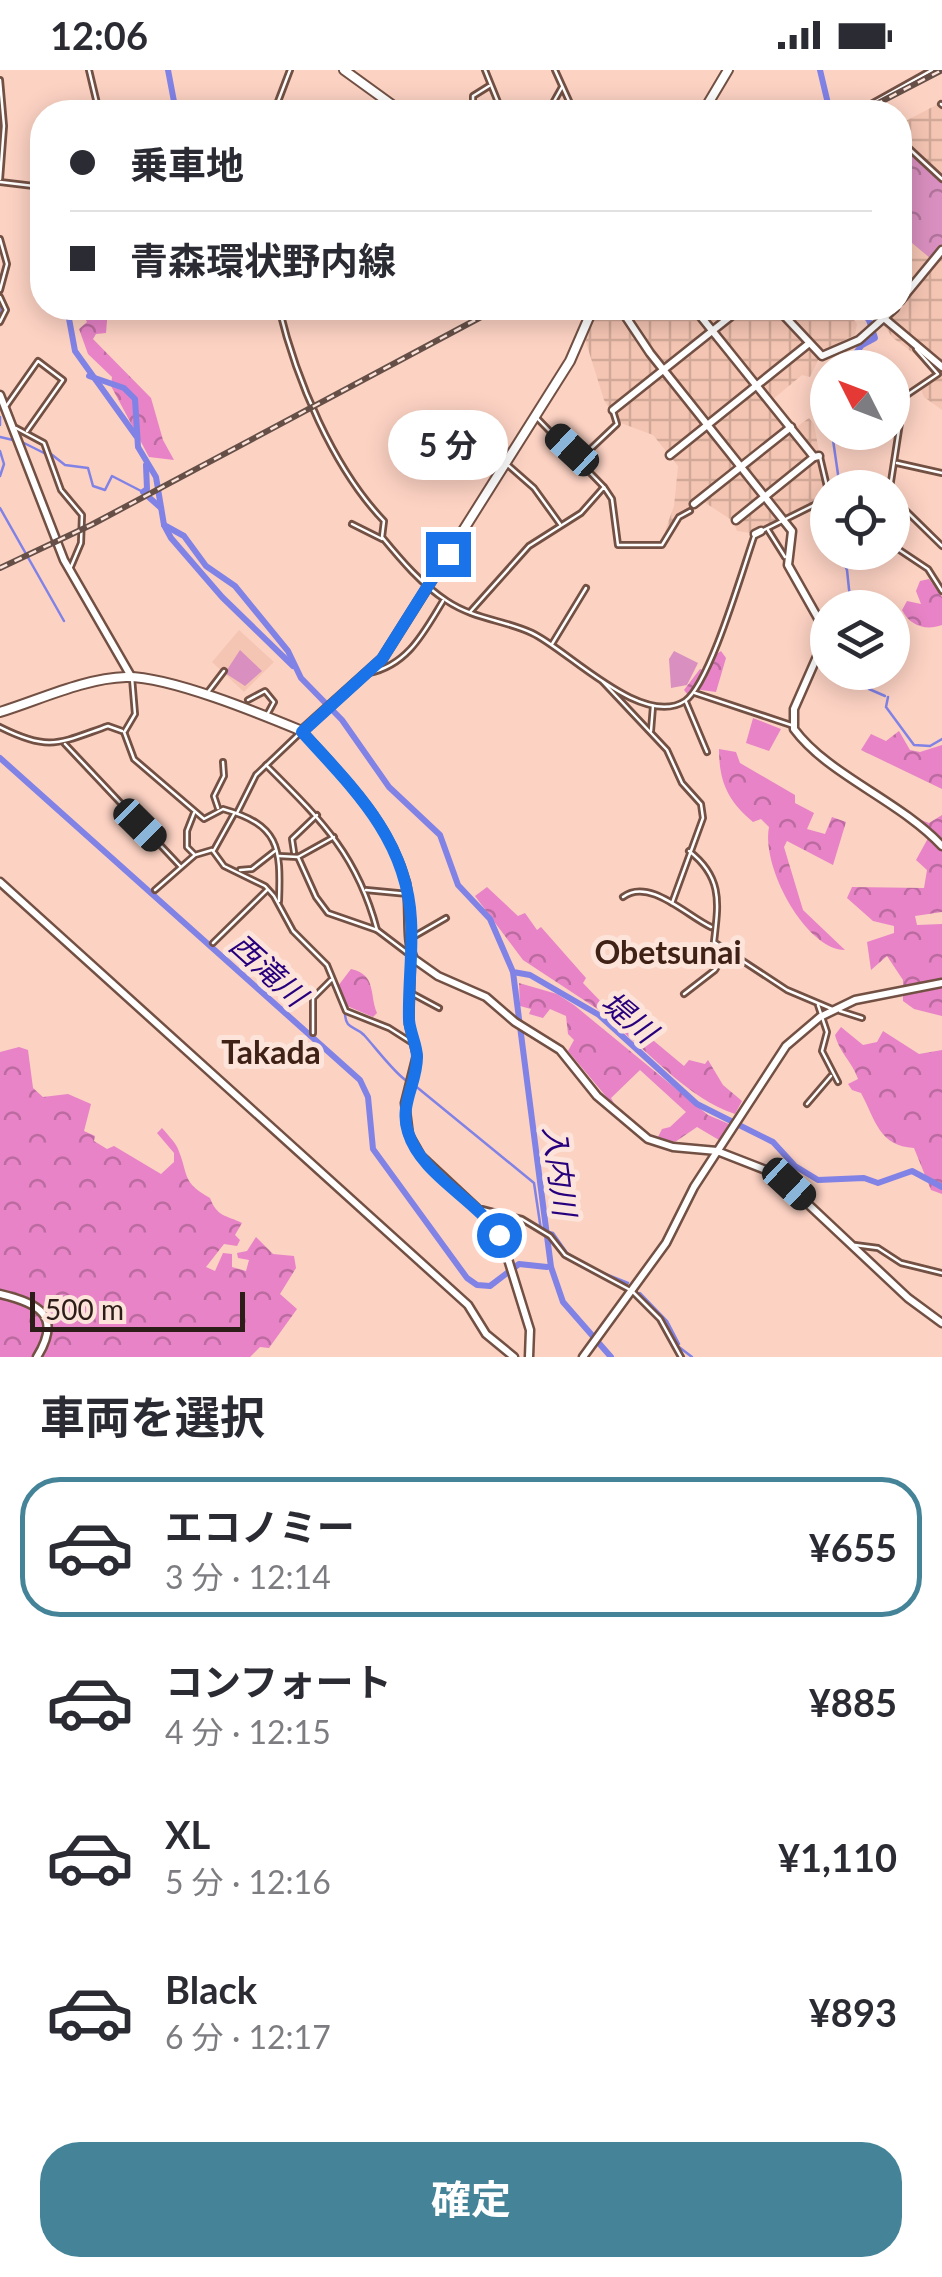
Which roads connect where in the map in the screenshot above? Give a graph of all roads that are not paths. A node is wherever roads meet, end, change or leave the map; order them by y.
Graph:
1 (90, 70) edge
2 (290, 70) edge
3 (344, 70) edge
4 (485, 70) edge
5 (556, 70) edge
6 (728, 70) edge
7 (932, 70) edge
8 (0, 80) edge
9 (490, 85) junction
10 (563, 87) junction
11 (96, 100) edge
12 (279, 100) edge
13 (385, 100) edge
14 (473, 100) edge
15 (497, 100) edge
16 (555, 100) edge
17 (569, 100) edge
18 (710, 100) edge
19 (878, 100) edge
20 (912, 151) edge
21 (942, 178) edge
22 (0, 180) edge
23 (30, 185) edge
24 (0, 239) edge
25 (942, 250) edge
26 (2, 251) edge
27 (912, 286) edge
28 (0, 290) edge
29 (0, 297) edge
30 (283, 320) edge
31 (588, 320) edge
32 (629, 320) edge
33 (704, 320) edge
34 (725, 320) edge
35 (787, 320) edge
36 (884, 320) edge
37 (888, 320) edge
38 (0, 322) edge
39 (712, 330) junction
40 (913, 343) junction
41 (807, 345) junction
42 (942, 367) edge
43 (664, 370) junction
44 (756, 385) junction
45 (0, 395) edge
46 (5, 408) junction
47 (613, 410) joint
48 (535, 416) junction
49 (708, 424) junction
50 (12, 426) junction
51 (791, 427) junction
52 (26, 432) junction
53 (670, 455) dead end
54 (817, 456) junction
55 (578, 461) junction
56 (896, 462) junction
57 (505, 463) junction
58 (742, 466) junction
59 (821, 470) edge
60 (894, 470) edge
61 (942, 473) edge
62 (604, 487) junction
63 (766, 496) junction
64 (692, 507) joint
65 (810, 507) edge
66 (910, 515) edge
67 (736, 520) dead end
68 (785, 520) junction
69 (352, 524) dead end
70 (560, 525) junction
71 (761, 531) junction
72 (383, 538) junction
73 (942, 546) edge
74 (910, 557) edge
75 (788, 562) junction
76 (69, 570) junction
77 (429, 586) junction
78 (586, 588) dead end
79 (942, 591) edge
80 (444, 599) junction
81 (469, 613) junction
82 (551, 645) junction
83 (224, 671) dead end
84 (368, 674) junction
85 (132, 678) junction
86 (602, 681) junction
87 (694, 693) junction
88 (208, 698) junction
89 (248, 700) dead end
90 (685, 701) junction
91 (653, 706) junction
92 (0, 712) edge
93 (267, 718) junction
94 (792, 724) junction
95 (0, 726) edge
96 (124, 732) junction
97 (302, 732) junction
98 (651, 733) junction
99 (64, 744) junction
100 (706, 752) dead end
101 (223, 762) dead end
102 (266, 764) junction
103 (219, 809) junction
104 (196, 812) junction
105 (235, 813) junction
106 (318, 814) junction
107 (335, 836) junction
108 (942, 846) edge
109 (277, 850) junction
110 (213, 851) junction
111 (689, 851) junction
112 (195, 855) junction
113 (279, 856) junction
114 (297, 856) junction
115 (180, 866) junction
116 (239, 870) junction
117 (0, 882) edge
118 (268, 889) junction
119 (155, 890) dead end
120 (364, 890) junction
121 (408, 894) junction
122 (623, 898) dead end
123 (672, 902) junction
124 (279, 903) junction
125 (446, 918) dead end
126 (713, 927) junction
127 (377, 930) junction
128 (412, 938) junction
129 (213, 942) dead end
130 (727, 950) junction
131 (411, 956) junction
132 (332, 979) junction
133 (942, 983) edge
134 (410, 992) junction
135 (684, 994) dead end
136 (818, 1003) junction
137 (439, 1008) dead end
138 (834, 1009) junction
139 (820, 1017) junction
140 (862, 1018) dead end
141 (312, 1032) dead end
142 (415, 1045) junction
143 (832, 1075) junction
144 (838, 1082) dead end
145 (807, 1104) dead end
146 (717, 1151) junction
147 (475, 1206) junction
148 (853, 1245) junction
149 (942, 1272) edge
150 (629, 1289) junction
151 (0, 1294) edge
152 (942, 1322) edge
153 (38, 1357) edge
154 (514, 1357) edge
155 (529, 1357) edge
156 (583, 1357) edge
157 (681, 1357) edge

1 - 11 street
2 - 12 street
3 - 13 main road
4 - 9 street
5 - 10 street
6 - 18 main road
7 - 19 street
8 - 22 street
9 - 14 street
9 - 15 street
10 - 16 street
10 - 17 street
20 - 21 street
22 - 23 street
24 - 26 street
25 - 27 street
26 - 28 street
29 - 38 street
30 - 72 street
31 - 48 main road
32 - 43 street
33 - 39 street
34 - 39 street
35 - 41 street
36 - 41 street
37 - 40 street
39 - 43 street
39 - 44 street
40 - 42 street
40 - 56 street
41 - 44 street
43 - 47 street
43 - 49 street
44 - 49 street
44 - 51 street
45 - 46 street
46 - 50 street
46 - 52 street
47 - 55 street
48 - 55 street
48 - 57 main road
49 - 53 street
49 - 58 street
50 - 52 street
50 - 76 street
51 - 54 street
51 - 58 street
52 - 76 street
54 - 59 street
54 - 63 street
55 - 62 street
56 - 60 street
56 - 61 street
57 - 70 street
57 - 77 main road
58 - 63 street
58 - 64 street
62 - 64 street
62 - 70 street
63 - 67 street
63 - 68 street
65 - 68 street
66 - 73 street
68 - 71 street
68 - 75 street
69 - 72 street
70 - 81 street
71 - 75 street
71 - 87 street
72 - 77 street
74 - 79 street
75 - 94 street
76 - 85 street
77 - 80 street
77 - 84 main road
78 - 82 street
80 - 81 street
80 - 84 street
81 - 82 street
82 - 86 street
83 - 88 street
84 - 97 main road
85 - 88 main road
85 - 92 main road
85 - 96 street
86 - 91 street
86 - 98 street
87 - 90 street
87 - 94 street
88 - 93 main road
89 - 93 street
90 - 91 street
90 - 100 street
91 - 98 street
93 - 97 main road
94 - 108 street
95 - 99 street
96 - 99 street
96 - 104 street
97 - 102 street
97 - 121 street
98 - 111 street
99 - 115 street
101 - 103 street
102 - 105 street
102 - 106 street
103 - 104 street
103 - 105 street
104 - 112 street
105 - 109 street
105 - 110 street
106 - 107 street
106 - 114 street
107 - 114 street
107 - 120 street
109 - 113 street
109 - 116 street
110 - 112 street
110 - 116 street
111 - 123 street
111 - 126 street
112 - 115 street
113 - 114 street
113 - 124 street
114 - 127 street
115 - 119 street
116 - 118 street
117 - 154 street
118 - 124 street
118 - 129 street
120 - 121 street
120 - 127 street
121 - 128 street
122 - 123 street
123 - 126 street
124 - 132 street
125 - 128 street
126 - 130 street
127 - 131 street
128 - 131 street
130 - 135 street
130 - 136 street
131 - 134 street
131 - 146 street
132 - 141 street
132 - 142 street
133 - 138 street
134 - 137 street
134 - 142 street
136 - 138 street
136 - 139 street
138 - 139 street
138 - 140 street
139 - 143 street
139 - 146 street
142 - 147 street
143 - 144 street
143 - 145 street
146 - 148 street
146 - 150 street
147 - 150 street
147 - 155 street
148 - 149 street
148 - 152 street
150 - 156 street
150 - 157 street
151 - 153 street

